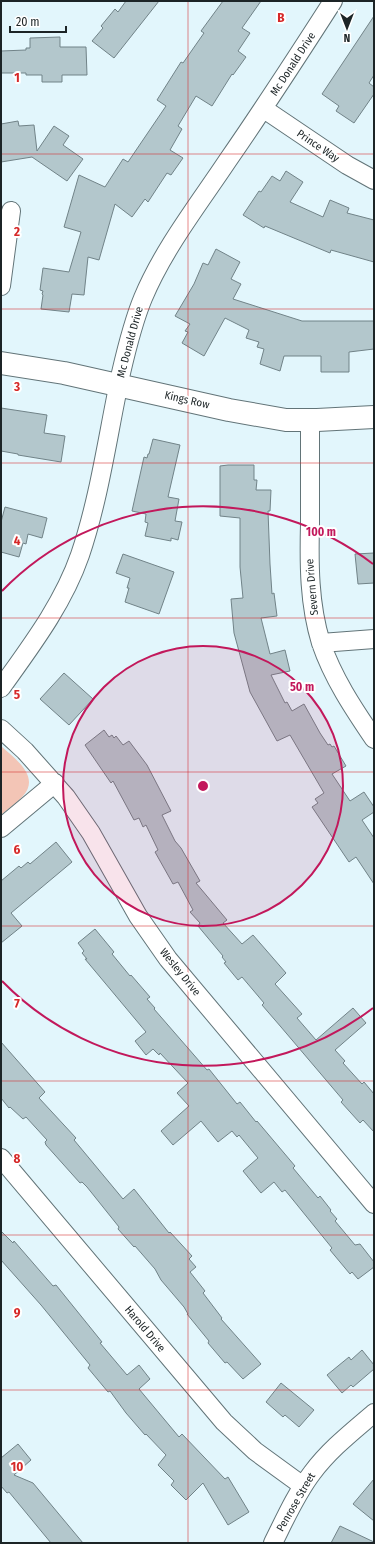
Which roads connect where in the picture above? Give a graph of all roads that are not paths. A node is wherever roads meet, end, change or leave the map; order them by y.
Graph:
1 (333, 1) edge
2 (264, 109) junction
3 (374, 180) edge
4 (11, 211) dead end
5 (1, 286) edge
6 (1, 363) edge
7 (119, 385) junction
8 (374, 417) edge
9 (310, 420) junction
10 (374, 639) edge
11 (321, 643) junction
12 (1, 688) edge
13 (1, 728) edge
14 (374, 738) edge
15 (55, 783) junction
16 (1, 828) edge
17 (1, 1158) edge
18 (374, 1204) edge
19 (374, 1413) edge
20 (303, 1486) junction
21 (273, 1543) edge

1 - 2 street, Mc Donald Drive
2 - 3 street, Prince Way
2 - 7 street, Mc Donald Drive
4 - 5 street
6 - 7 main road, Kings Row
7 - 9 main road, Kings Row
7 - 12 street, Mc Donald Drive
8 - 9 main road, Kings Row
9 - 11 street, Severn Drive
10 - 11 street
11 - 14 street, Severn Drive
13 - 15 street, Wesley Drive
15 - 16 street
15 - 18 street, Wesley Drive
17 - 20 street, Harold Drive
19 - 20 street, Penrose Street
20 - 21 street, Penrose Street

